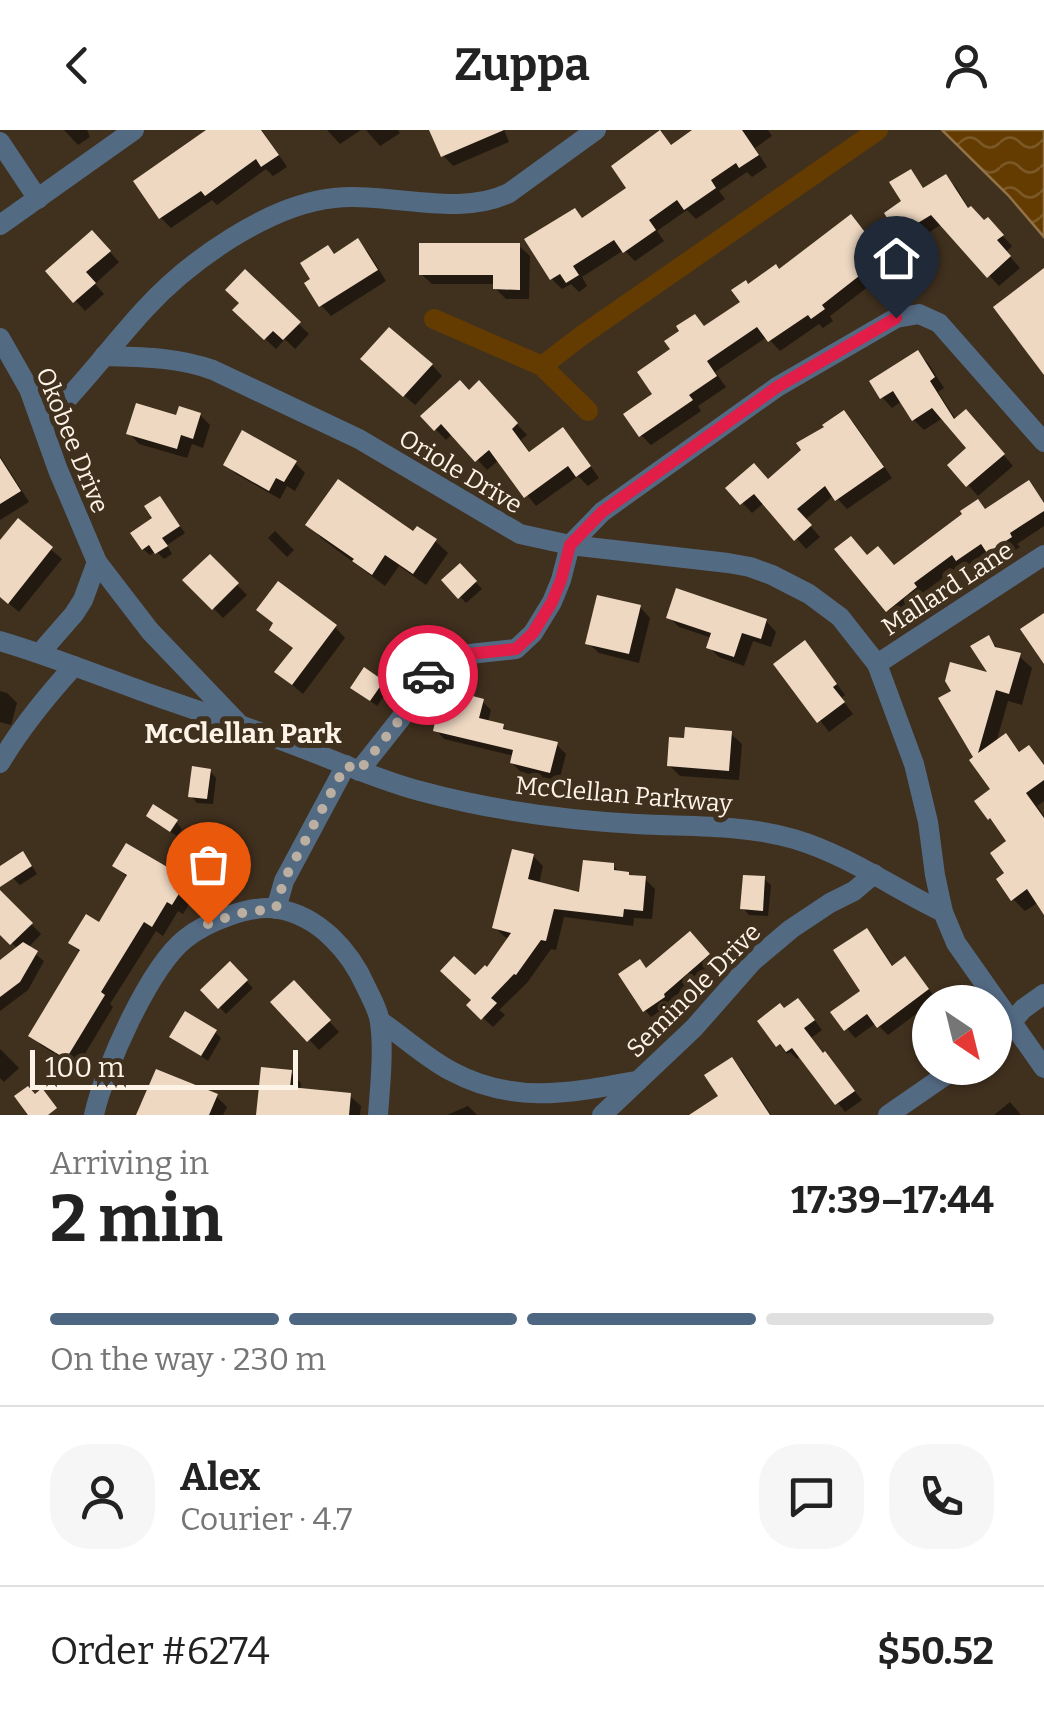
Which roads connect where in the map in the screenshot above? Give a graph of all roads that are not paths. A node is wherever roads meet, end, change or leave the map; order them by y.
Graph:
1 (134, 130) edge
2 (596, 130) edge
3 (0, 142) edge
4 (38, 199) junction
5 (0, 226) edge
6 (0, 338) edge
7 (104, 356) junction
8 (42, 424) junction
9 (1044, 442) edge
10 (570, 545) junction
11 (1044, 555) edge
12 (97, 562) junction
13 (0, 640) edge
14 (40, 653) junction
15 (876, 664) junction
16 (74, 666) junction
17 (241, 727) junction
18 (0, 762) edge
19 (352, 768) junction
20 (874, 874) junction
21 (276, 908) junction
22 (943, 912) junction
23 (986, 985) edge
24 (1044, 994) edge
25 (380, 1021) junction
26 (1012, 1022) joint
27 (1044, 1068) edge
28 (638, 1080) junction
29 (931, 1085) edge
30 (94, 1115) edge
31 (378, 1115) edge
32 (602, 1115) edge
33 (888, 1115) edge

1 - 4 street
2 - 7 street
3 - 4 street
4 - 5 street
6 - 8 street, Okobee Drive
7 - 8 street
7 - 10 street, Oriole Drive
8 - 12 street, Okobee Drive
9 - 10 street
10 - 15 street, Oriole Drive
10 - 19 street
11 - 15 street, Mallard Lane
12 - 14 street
12 - 17 street, Okobee Drive
13 - 14 street, McClellan Parkway
14 - 16 street, McClellan Parkway
15 - 22 street, Oriole Drive
16 - 17 street, McClellan Parkway
16 - 18 street
17 - 19 street, McClellan Parkway
19 - 20 street, McClellan Parkway
19 - 21 street
20 - 22 street, McClellan Parkway
20 - 28 street, Seminole Drive
21 - 25 street
21 - 30 street
22 - 23 street
24 - 26 street
25 - 28 street
25 - 31 street
26 - 27 street
28 - 32 street, Seminole Drive
29 - 33 street

